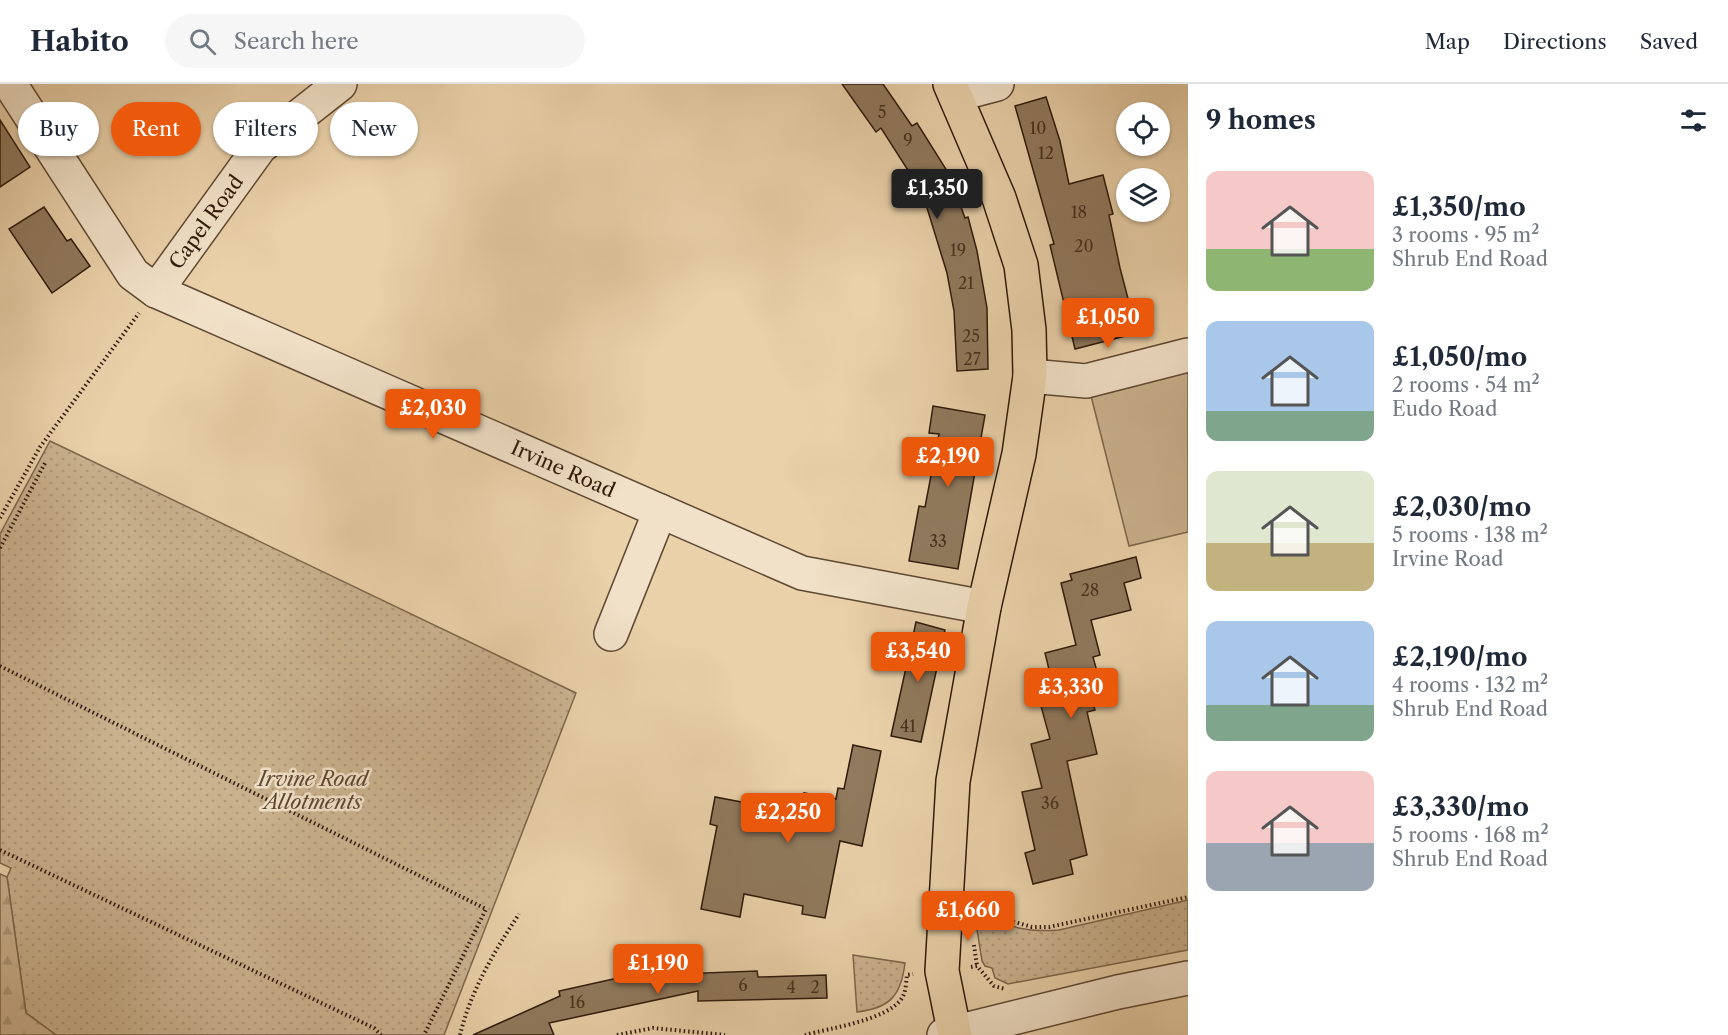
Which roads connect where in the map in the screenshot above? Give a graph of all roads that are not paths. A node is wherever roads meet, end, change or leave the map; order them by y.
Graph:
1 (10, 84) edge
2 (340, 84) edge
3 (997, 84) edge
4 (953, 89) edge
5 (156, 291) junction
6 (1188, 355) edge
7 (1030, 376) junction
8 (660, 511) junction
9 (984, 608) junction
10 (610, 634) dead end
11 (1188, 978) edge
12 (951, 1034) edge

1 - 5 street, Irvine Road
2 - 5 street, Capel Road
3 - 4 street
4 - 7 main road
5 - 8 street, Irvine Road
6 - 7 street
7 - 9 main road
8 - 9 street, Irvine Road
8 - 10 street
9 - 12 main road
11 - 12 street

